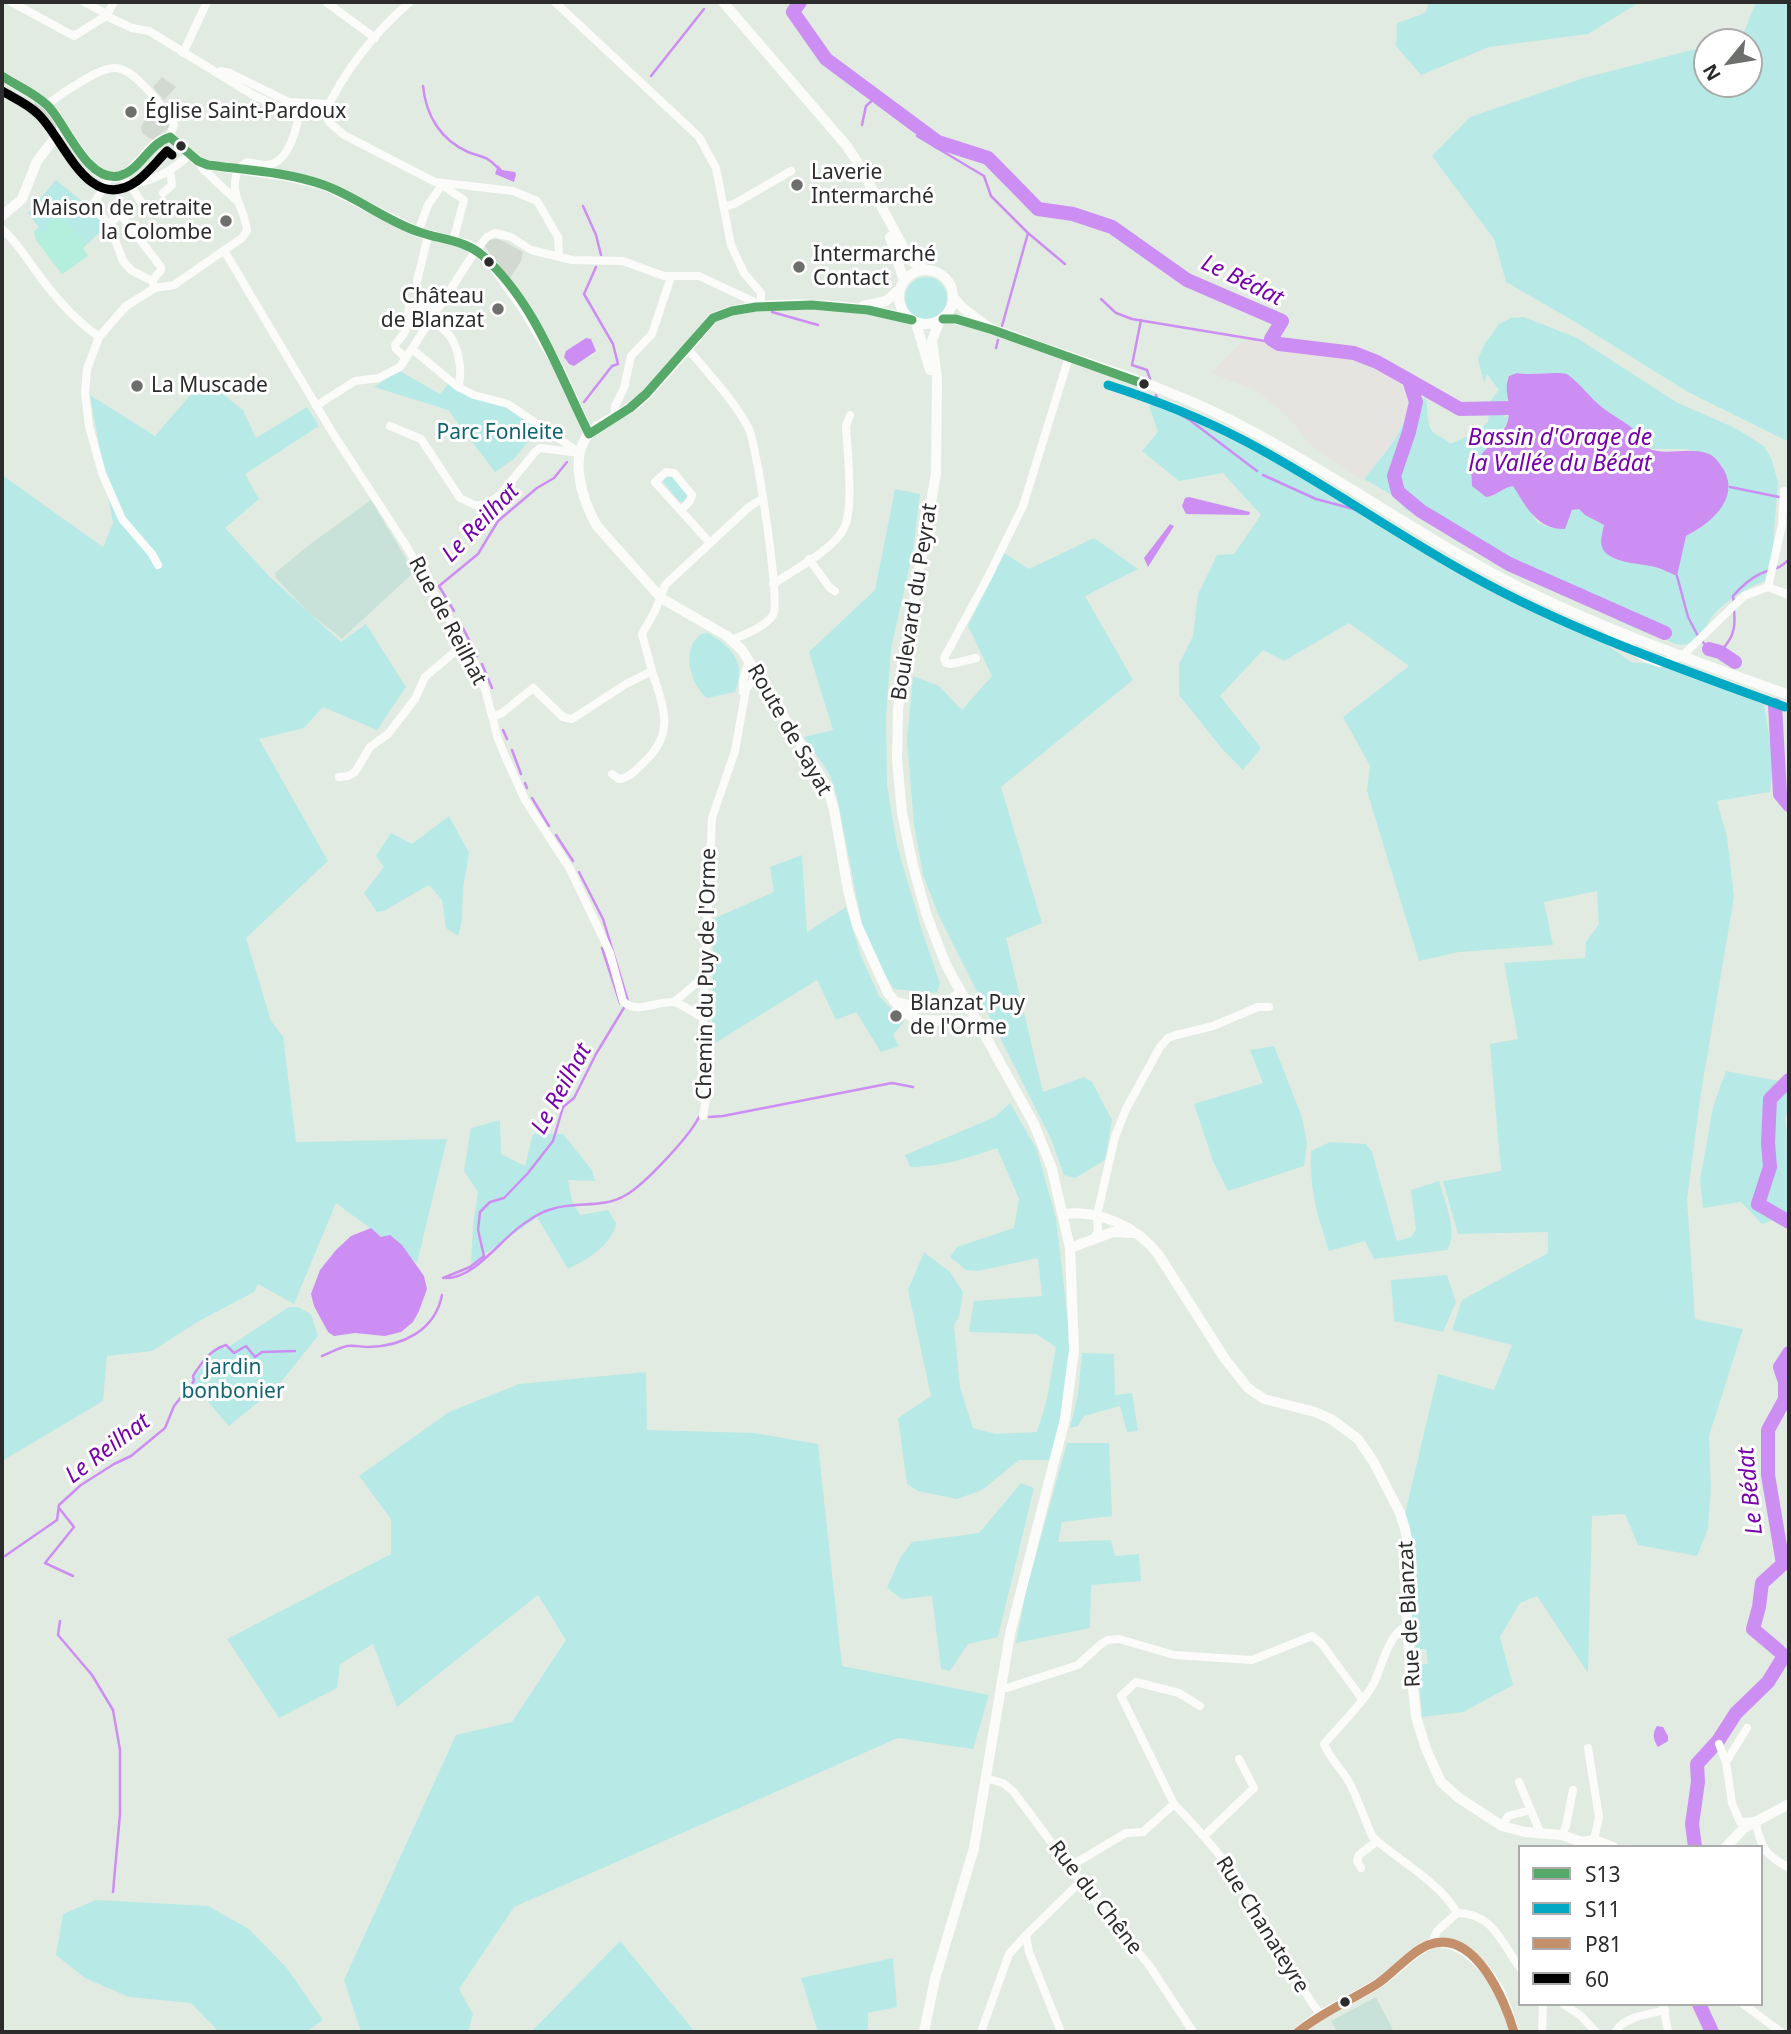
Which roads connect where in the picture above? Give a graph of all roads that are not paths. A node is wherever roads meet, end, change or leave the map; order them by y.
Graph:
1 (11, 2) edge
2 (84, 2) edge
3 (114, 2) edge
4 (207, 2) edge
5 (326, 2) edge
6 (410, 2) edge
7 (555, 2) edge
8 (723, 2) edge
9 (106, 16) junction
10 (374, 38) junction
11 (183, 53) junction
12 (217, 73) junction
13 (2, 76) edge
14 (329, 104) junction
15 (47, 106) junction
16 (813, 108) junction
17 (325, 113) junction
18 (299, 116) junction
19 (63, 128) junction
20 (170, 137) junction
21 (194, 157) junction
22 (238, 169) junction
23 (791, 171) dead end
24 (170, 172) junction
25 (115, 177) junction
26 (442, 185) junction
27 (130, 186) junction
28 (163, 193) dead end
29 (236, 200) junction
30 (142, 203) dead end
31 (724, 207) junction
32 (2, 216) edge
33 (109, 224) junction
34 (2, 229) edge
35 (423, 234) junction
36 (453, 241) junction
37 (476, 250) junction
38 (225, 252) junction
39 (559, 256) junction
40 (926, 270) junction
41 (671, 277) junction
42 (417, 281) dead end
43 (153, 285) junction
44 (902, 285) junction
45 (954, 298) junction
46 (761, 305) junction
47 (856, 307) junction
48 (437, 310) junction
49 (432, 319) junction
50 (941, 320) junction
51 (914, 321) junction
52 (993, 330) junction
53 (405, 332) junction
54 (99, 337) junction
55 (415, 345) junction
56 (687, 348) junction
57 (1069, 357) junction
58 (406, 358) junction
59 (457, 387) junction
60 (316, 406) junction
61 (850, 415) dead end
62 (614, 418) junction
63 (937, 419) junction
64 (390, 426) dead end
65 (589, 434) junction
66 (580, 453) junction
67 (1784, 491) dead end
68 (762, 498) junction
69 (681, 510) junction
70 (710, 543) junction
71 (809, 559) junction
72 (158, 565) dead end
73 (774, 584) junction
74 (1768, 587) junction
75 (835, 591) dead end
76 (1789, 595) edge
77 (661, 597) junction
78 (732, 640) junction
79 (464, 644) junction
80 (1682, 656) junction
81 (976, 658) dead end
82 (749, 661) junction
83 (652, 671) junction
84 (758, 674) junction
85 (1789, 695) edge
86 (743, 697) junction
87 (493, 717) junction
88 (612, 775) dead end
89 (339, 777) dead end
90 (705, 971) junction
91 (961, 993) junction
92 (894, 1001) junction
93 (674, 1002) junction
94 (1269, 1007) dead end
95 (703, 1018) junction
96 (977, 1022) junction
97 (704, 1116) dead end
98 (1064, 1214) junction
99 (1097, 1215) junction
100 (1138, 1235) junction
101 (1094, 1239) junction
102 (1070, 1248) junction
103 (1407, 1627) junction
104 (1000, 1687) junction
105 (1362, 1699) junction
106 (1200, 1706) dead end
107 (1747, 1728) dead end
108 (1719, 1744) dead end
109 (1588, 1748) dead end
110 (1239, 1759) dead end
111 (1726, 1762) junction
112 (985, 1777) junction
113 (1519, 1782) dead end
114 (1573, 1790) dead end
115 (1174, 1804) junction
116 (1789, 1804) edge
117 (1531, 1810) junction
118 (1755, 1821) junction
119 (1741, 1822) junction
120 (1502, 1826) junction
121 (1540, 1832) junction
122 (1562, 1835) junction
123 (1204, 1836) junction
124 (1736, 1838) junction
125 (1377, 1841) junction
126 (1585, 1844) edge
127 (1728, 1845) edge
128 (1762, 1845) edge
129 (1763, 1846) edge
130 (1069, 1867) junction
131 (1361, 1868) dead end
132 (1789, 1868) edge
133 (1080, 1882) junction
134 (1457, 1913) junction
135 (1026, 1935) junction
136 (1432, 1943) junction
137 (1518, 1965) edge
138 (1543, 2006) edge
139 (1566, 2006) edge
140 (1746, 2006) edge
141 (1664, 2007) edge
142 (1320, 2014) junction
143 (924, 2032) edge
144 (981, 2032) edge
145 (1061, 2032) edge
146 (1193, 2032) edge
147 (1298, 2032) edge
148 (1514, 2032) edge
149 (1542, 2032) edge
150 (1595, 2032) edge
151 (1615, 2032) edge
152 (1668, 2032) edge
153 (1780, 2032) edge

1 - 9 street
2 - 9 street
3 - 9 street
4 - 11 street
5 - 10 street
6 - 10 street
7 - 31 street
8 - 16 main road
9 - 11 street
10 - 14 street
11 - 12 street
12 - 14 street
12 - 18 street
13 - 15 main road
14 - 17 street
15 - 19 main road
15 - 20 street
16 - 40 main road
16 - 44 main road
17 - 18 street
17 - 26 street
18 - 22 street
19 - 25 main road
19 - 32 main road
20 - 21 main road
20 - 25 main road
21 - 22 main road
21 - 24 street
21 - 29 street
22 - 29 street
22 - 35 main road
23 - 31 street
24 - 27 street
24 - 28 street
25 - 27 street
25 - 33 street
26 - 35 street
26 - 36 street
26 - 39 street
27 - 30 street
29 - 38 street
31 - 46 street
33 - 43 street
33 - 43 street
34 - 54 street
35 - 36 main road
35 - 42 street
36 - 37 main road
37 - 39 street
37 - 48 street
37 - 65 main road
38 - 43 street
38 - 60 street, Rue de Reilhat
39 - 41 street
40 - 44 main road
40 - 45 main road
41 - 46 street
41 - 62 street
43 - 54 street
44 - 47 main road
44 - 51 main road
45 - 50 main road
45 - 52 main road
46 - 47 main road
46 - 56 main road
47 - 51 main road
48 - 49 street
48 - 53 street
49 - 55 street
49 - 59 street
50 - 51 main road
50 - 52 main road
50 - 63 main road, Boulevard du Peyrat
51 - 63 main road, Boulevard du Peyrat
52 - 57 main road
53 - 55 street
53 - 58 street
54 - 72 street
55 - 58 street
55 - 59 street
56 - 62 main road
56 - 68 street
57 - 80 main road
57 - 81 street
58 - 60 street
59 - 66 street
60 - 79 street, Rue de Reilhat
61 - 71 street
62 - 65 main road
63 - 91 main road, Boulevard du Peyrat
64 - 66 street
65 - 66 main road, Route de Sayat
66 - 77 main road, Route de Sayat
67 - 74 street
68 - 70 street
68 - 73 street
69 - 69 street
69 - 70 street
70 - 77 street
71 - 73 street
71 - 75 street
73 - 78 street
74 - 76 street
74 - 80 street
77 - 78 main road, Route de Sayat
77 - 83 street
78 - 82 main road, Route de Sayat
79 - 87 street, Rue de Reilhat
79 - 89 street
80 - 85 main road
82 - 84 main road, Route de Sayat
82 - 86 street
83 - 87 street
83 - 88 street
84 - 86 street, Chemin du Puy de l'Orme
84 - 92 main road, Route de Sayat
86 - 90 street, Chemin du Puy de l'Orme
87 - 93 street, Rue de Reilhat
90 - 93 street
90 - 95 street, Chemin du Puy de l'Orme
91 - 92 main road
91 - 96 main road, Boulevard du Peyrat
92 - 96 main road, Route de Sayat
93 - 95 street
94 - 99 street
95 - 97 street, Chemin du Puy de l'Orme
96 - 98 main road, Boulevard du Peyrat
98 - 99 main road, Rue de Blanzat
98 - 102 main road, Boulevard du Peyrat
99 - 100 main road, Rue de Blanzat
99 - 101 street
100 - 101 main road
100 - 103 main road, Rue de Blanzat
101 - 102 main road
102 - 104 main road, Boulevard du Peyrat
103 - 105 street
103 - 120 main road, Rue de Blanzat
104 - 105 street
104 - 112 main road, Boulevard du Peyrat
105 - 125 street
106 - 115 street, Rue Chanateyre
107 - 111 street
108 - 111 street
109 - 126 street
110 - 123 street, Rue Chanateyre
111 - 119 street
112 - 130 street, Rue du Chêne
112 - 143 main road, Boulevard du Peyrat
113 - 117 street
114 - 122 street
115 - 123 street, Rue Chanateyre
115 - 130 street
116 - 118 main road
117 - 120 street
117 - 121 street
118 - 119 street
118 - 124 main road
118 - 128 street
119 - 124 street
120 - 121 main road, Rue de Blanzat
121 - 122 main road, Rue de Blanzat
122 - 126 main road, Rue de Blanzat
123 - 142 street, Rue Chanateyre
124 - 127 main road
125 - 131 street
125 - 134 street
129 - 132 street
130 - 133 street, Rue du Chêne
133 - 135 street
133 - 146 street, Rue du Chêne
134 - 136 street
134 - 137 street
135 - 144 street
135 - 145 street
136 - 142 main road
136 - 148 main road
138 - 149 street
139 - 150 street
140 - 153 street
141 - 151 street
141 - 152 street
142 - 147 main road

